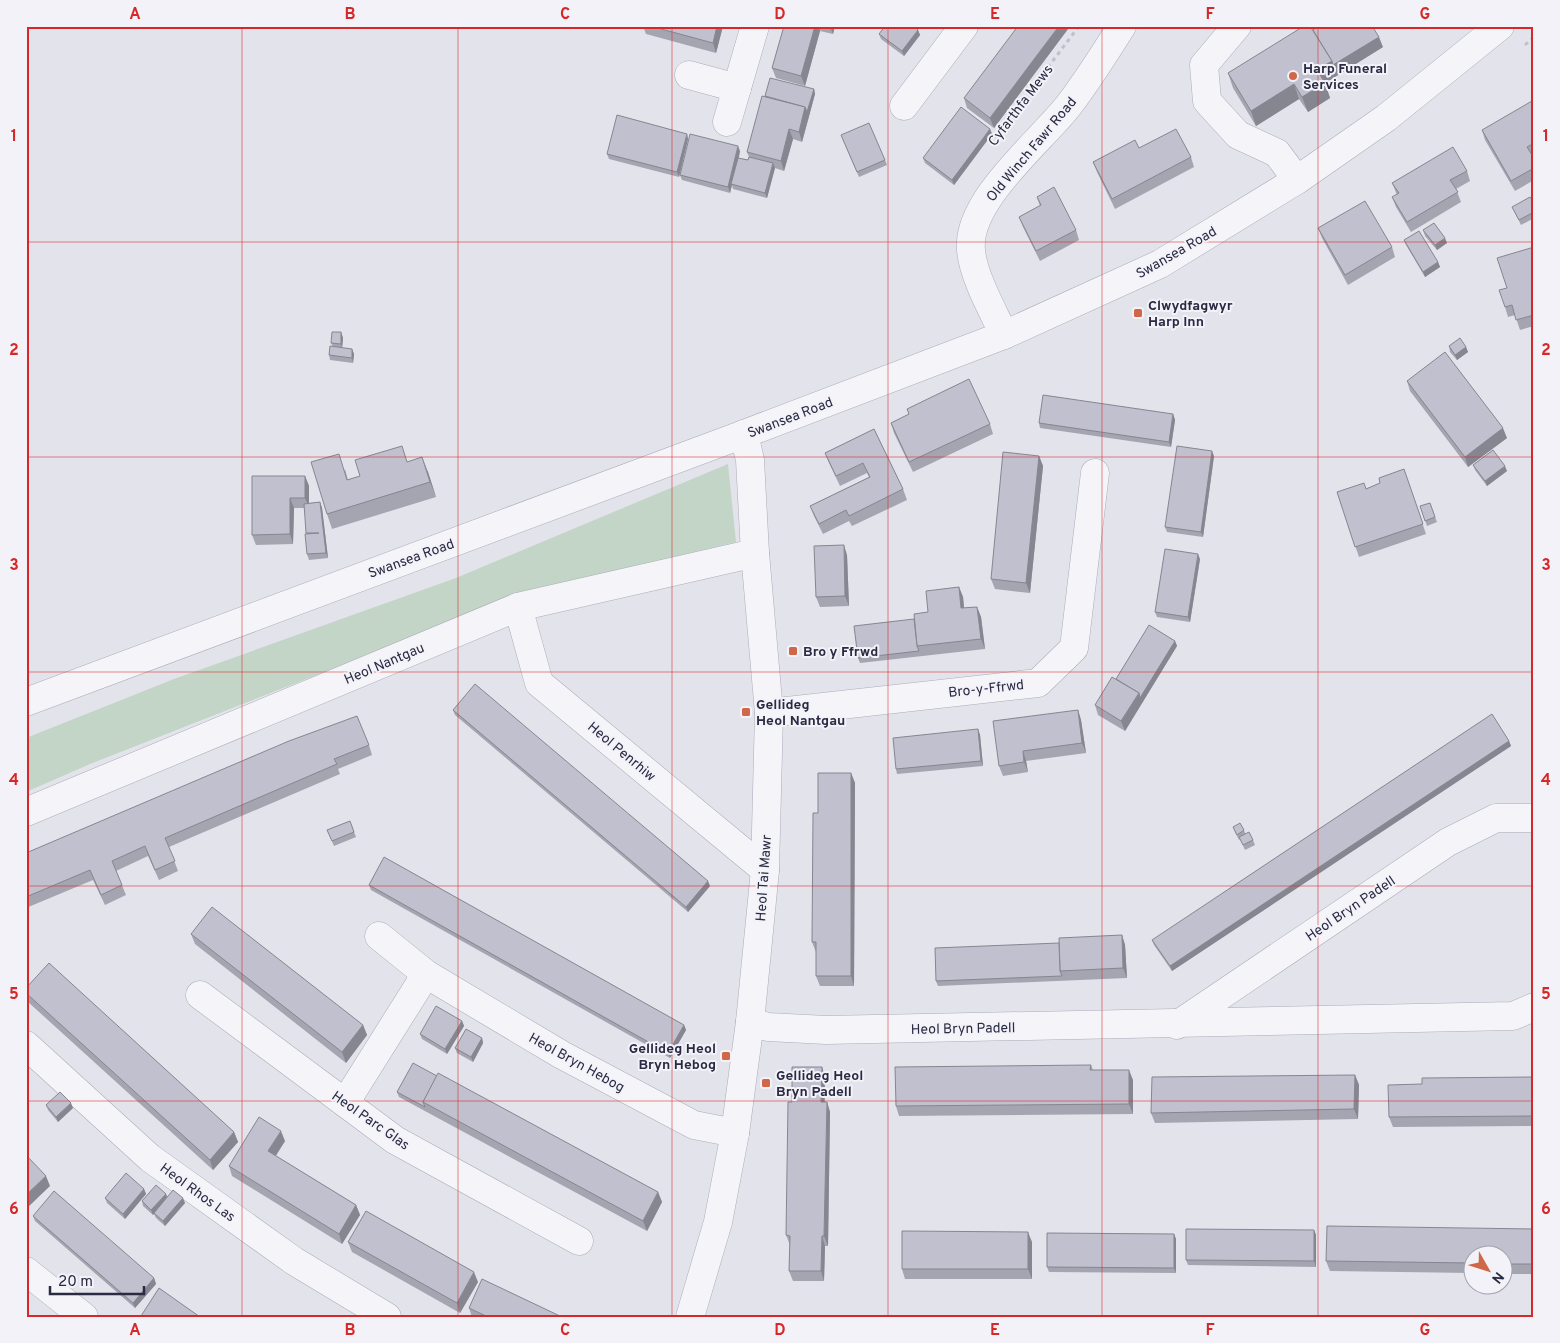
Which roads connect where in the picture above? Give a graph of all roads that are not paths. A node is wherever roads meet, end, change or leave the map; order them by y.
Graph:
1 (755, 26) edge
2 (964, 26) edge
3 (1237, 26) edge
4 (1500, 26) edge
5 (1121, 27) edge
6 (689, 75) dead end
7 (736, 88) junction
8 (904, 106) dead end
9 (727, 122) dead end
10 (1297, 180) junction
11 (1004, 335) junction
12 (744, 434) junction
13 (1095, 472) dead end
14 (755, 553) junction
15 (518, 607) junction
16 (26, 702) edge
17 (769, 713) junction
18 (26, 812) edge
19 (1534, 818) edge
20 (765, 870) junction
21 (379, 936) dead end
22 (426, 974) junction
23 (200, 995) dead end
24 (1534, 1007) edge
25 (750, 1022) junction
26 (1177, 1025) junction
27 (26, 1045) edge
28 (345, 1102) junction
29 (734, 1133) junction
30 (579, 1241) dead end
31 (26, 1271) edge
32 (691, 1316) edge
33 (84, 1317) edge
34 (387, 1317) edge

1 - 7 street
2 - 8 street
3 - 10 street
4 - 10 street, Swansea Road
5 - 11 street, Old Winch Fawr Road
6 - 7 street
7 - 9 street
10 - 11 street, Swansea Road
11 - 12 street, Swansea Road
12 - 14 street, Heol Tai Mawr
12 - 16 street, Swansea Road
13 - 17 street, Bro-y-Ffrwd
14 - 15 street, Heol Nantgau
14 - 17 street, Heol Tai Mawr
15 - 18 street, Heol Nantgau
15 - 20 street, Heol Penrhiw
17 - 20 street, Heol Tai Mawr
19 - 26 street, Heol Bryn Padell
20 - 25 street, Heol Tai Mawr
21 - 22 street, Heol Bryn Hebog
22 - 28 street
22 - 29 street, Heol Bryn Hebog
23 - 28 street, Heol Parc Glas
24 - 26 street, Heol Bryn Padell
25 - 26 street, Heol Bryn Padell
25 - 29 street, Heol Tai Mawr
27 - 34 street, Heol Rhos Las
28 - 30 street, Heol Parc Glas
29 - 32 street, Heol Tai Mawr
31 - 33 street

